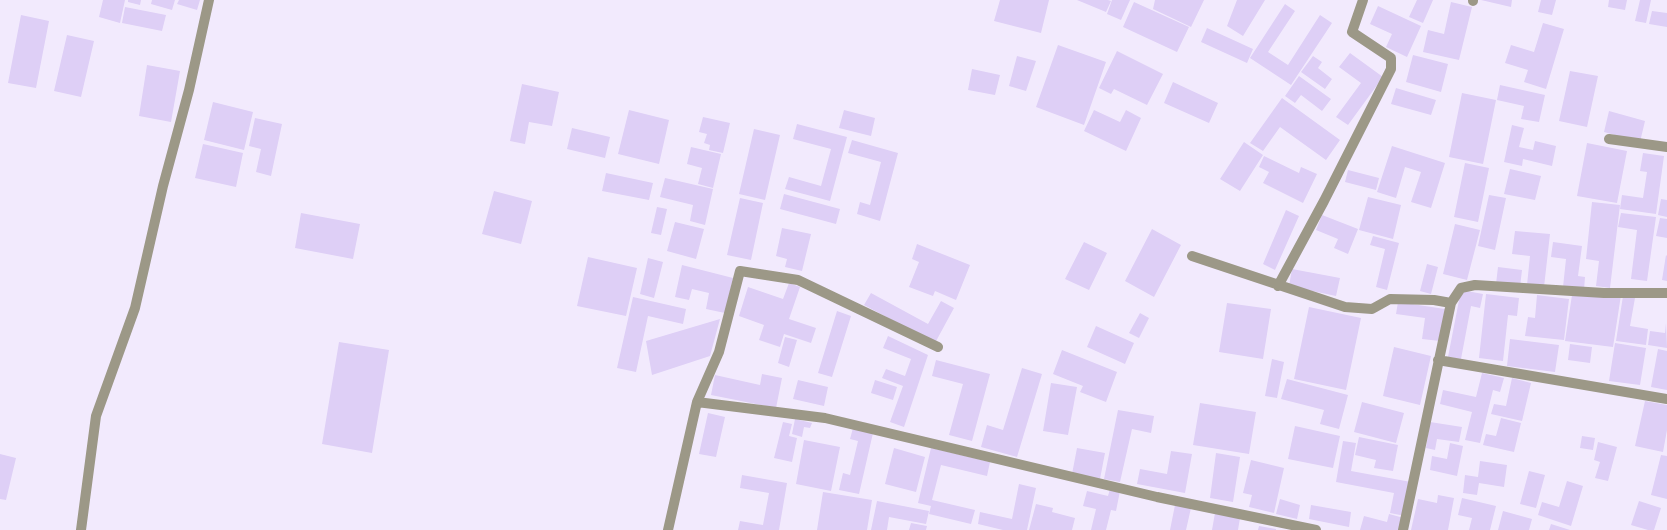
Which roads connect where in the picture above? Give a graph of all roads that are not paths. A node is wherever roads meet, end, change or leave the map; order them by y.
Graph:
1 (209, 0) edge
2 (1363, 0) edge
3 (1609, 139) dead end
4 (1667, 147) edge
5 (1192, 256) dead end
6 (1278, 286) junction
7 (1667, 293) edge
8 (1452, 303) junction
9 (938, 348) dead end
10 (1438, 360) junction
11 (1667, 399) edge
12 (697, 402) junction
13 (81, 530) edge
14 (668, 530) edge
15 (1316, 530) edge
16 (1403, 530) edge

1 - 13 street
2 - 6 street
3 - 4 street
5 - 6 street
6 - 8 street
7 - 8 street
8 - 10 street
9 - 12 street
10 - 11 street
10 - 16 street
12 - 14 street
12 - 15 street

